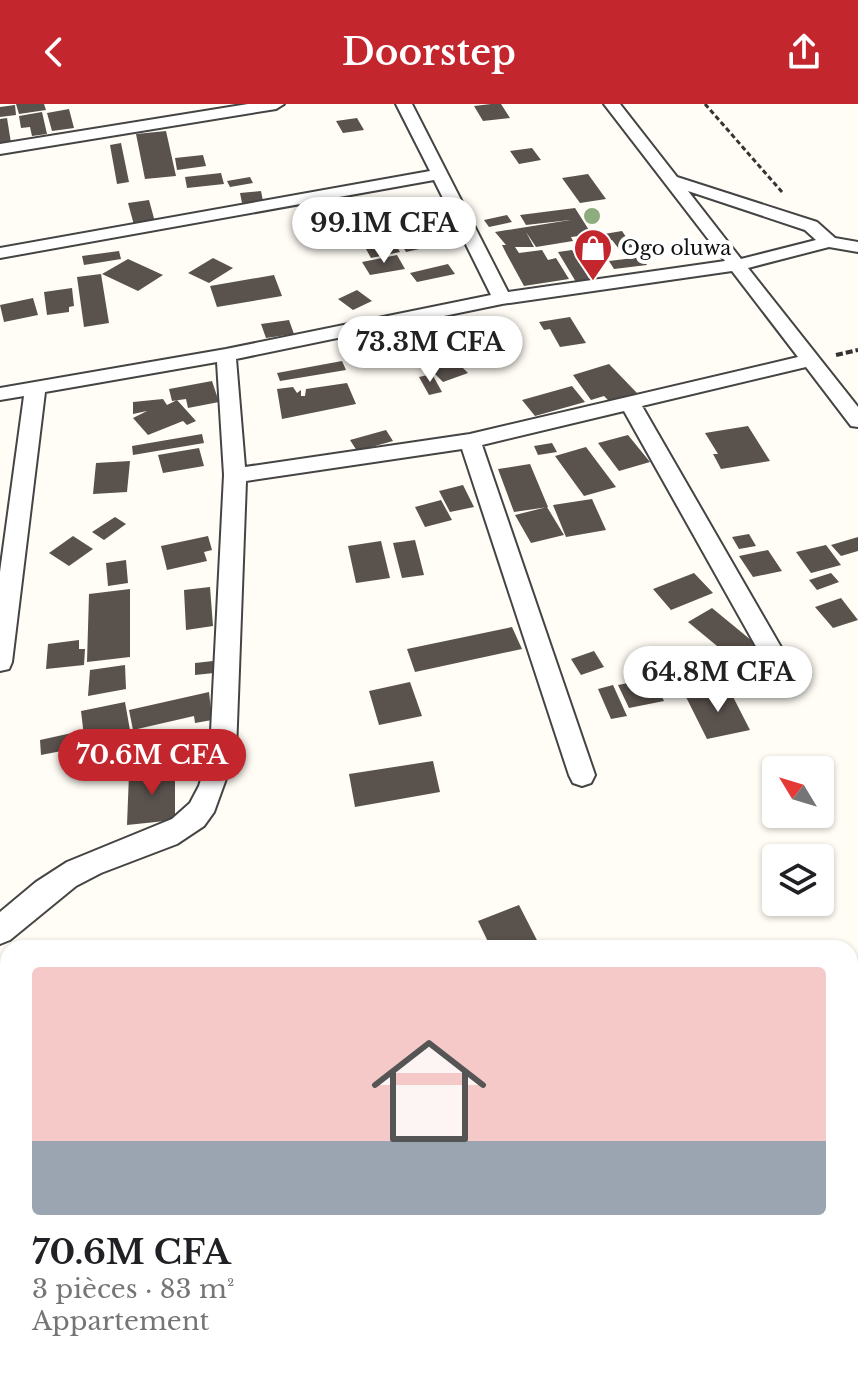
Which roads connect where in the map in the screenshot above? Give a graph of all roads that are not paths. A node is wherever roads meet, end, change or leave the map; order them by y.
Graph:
1 (276, 104) edge
2 (404, 104) edge
3 (612, 104) edge
4 (0, 149) edge
5 (440, 174) junction
6 (671, 180) junction
7 (829, 242) junction
8 (858, 247) edge
9 (0, 253) edge
10 (737, 265) junction
11 (502, 298) junction
12 (226, 355) junction
13 (810, 360) junction
14 (35, 389) junction
15 (0, 394) edge
16 (630, 404) junction
17 (858, 421) edge
18 (470, 441) junction
19 (235, 475) junction
20 (0, 662) edge
21 (781, 668) dead end
22 (582, 775) dead end
23 (0, 931) edge

1 - 4 street
2 - 5 street
3 - 6 street
5 - 9 street
5 - 11 street
6 - 7 street
6 - 10 street
7 - 8 street
7 - 10 street
10 - 11 street
10 - 13 street
11 - 12 street
12 - 14 street
12 - 19 street
13 - 16 street
13 - 17 street
14 - 15 street
14 - 20 street
16 - 18 street
16 - 21 street
18 - 19 street
18 - 22 street
19 - 23 street

